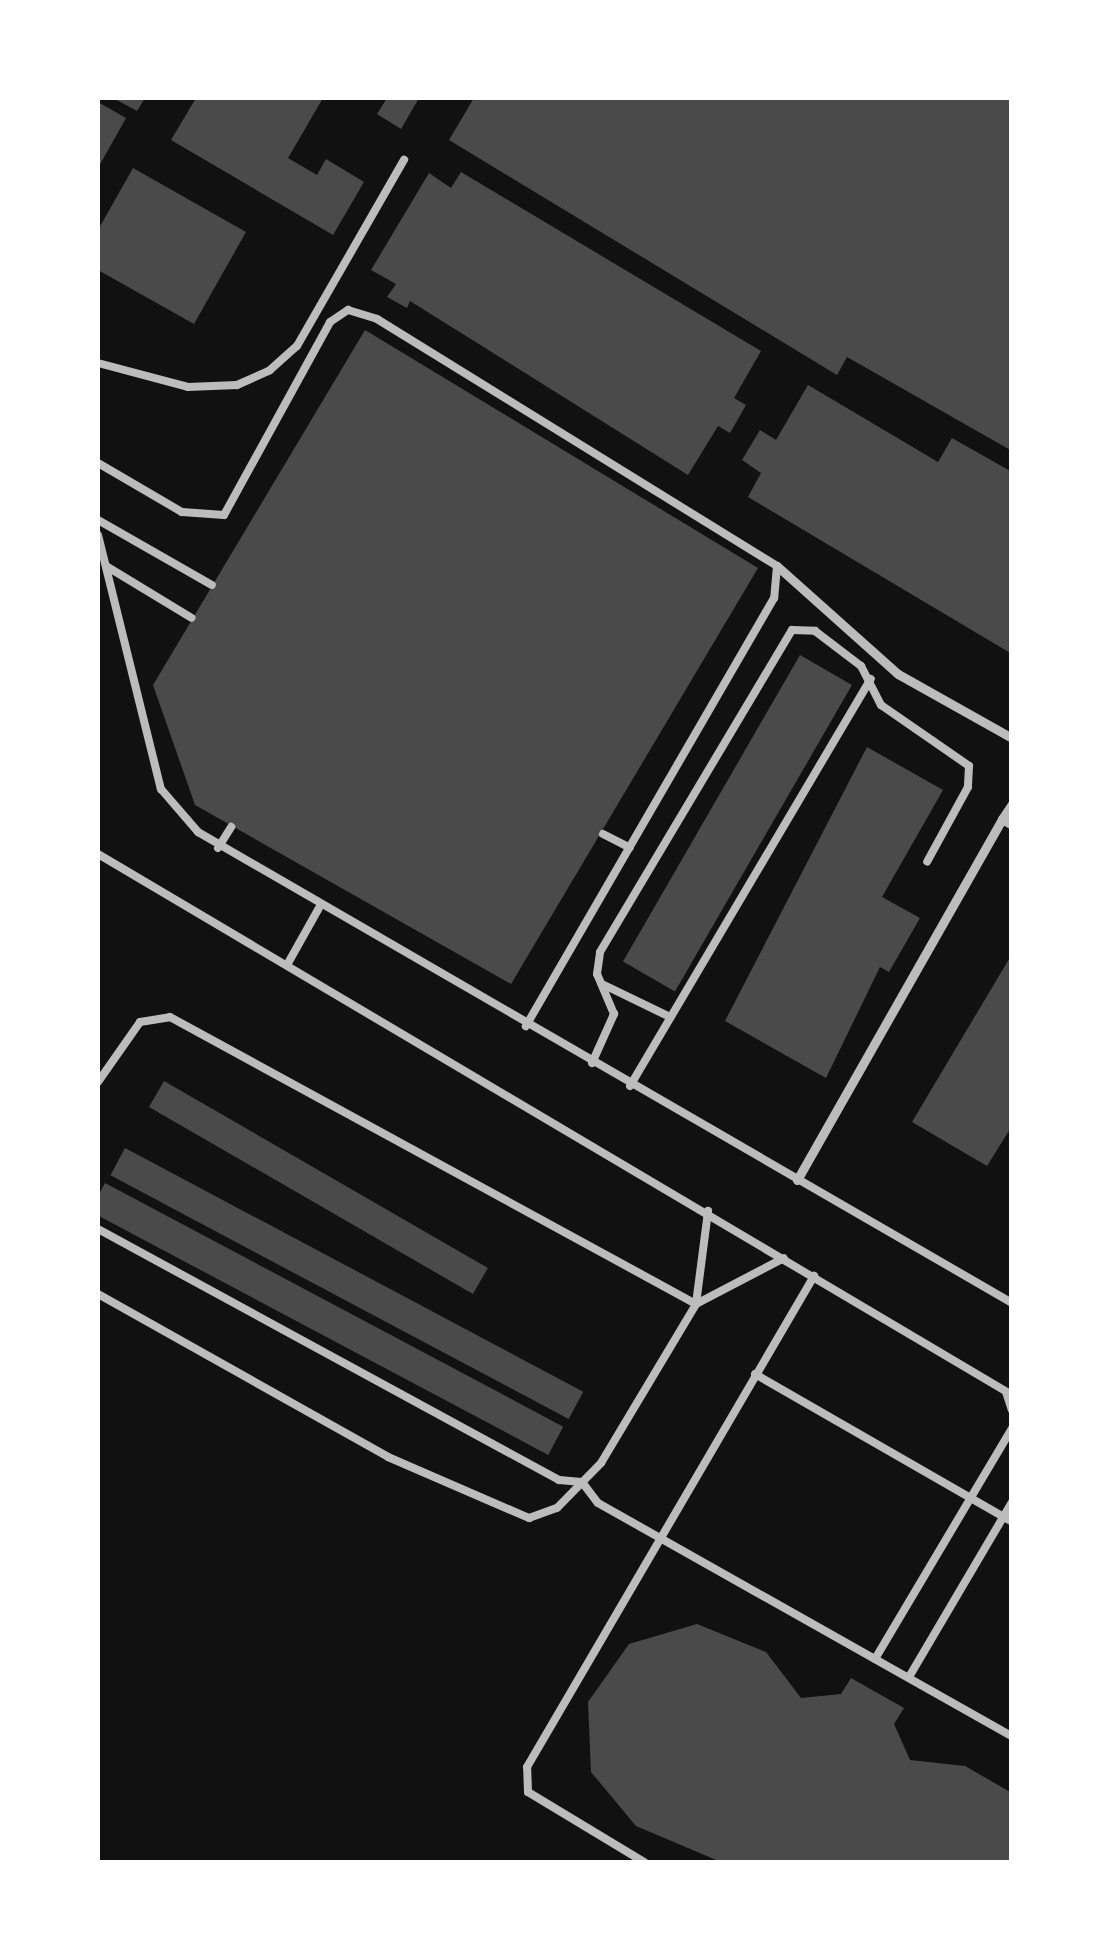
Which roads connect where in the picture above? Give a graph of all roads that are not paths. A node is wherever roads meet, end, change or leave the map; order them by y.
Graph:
1 (404, 160) dead end
2 (98, 363) edge
3 (98, 464) edge
4 (98, 520) edge
5 (98, 535) edge
6 (106, 566) junction
7 (777, 566) junction
8 (212, 585) dead end
9 (192, 618) dead end
10 (871, 680) junction
11 (1012, 738) edge
12 (1012, 804) edge
13 (1007, 822) edge
14 (231, 827) dead end
15 (603, 834) dead end
16 (218, 848) junction
17 (630, 848) junction
18 (98, 854) edge
19 (926, 862) dead end
20 (318, 908) junction
21 (286, 966) junction
22 (601, 984) junction
23 (670, 1017) junction
24 (526, 1026) junction
25 (592, 1063) junction
26 (98, 1082) edge
27 (630, 1086) junction
28 (797, 1180) junction
29 (708, 1211) junction
30 (98, 1229) edge
31 (784, 1258) junction
32 (814, 1276) junction
33 (98, 1294) edge
34 (1012, 1303) edge
35 (696, 1304) junction
36 (755, 1374) junction
37 (1009, 1393) edge
38 (1012, 1410) edge
39 (1012, 1428) edge
40 (582, 1482) junction
41 (972, 1499) junction
42 (1012, 1502) edge
43 (1007, 1519) edge
44 (658, 1536) junction
45 (875, 1658) junction
46 (909, 1677) junction
47 (1012, 1736) edge
48 (644, 1862) edge

1 - 2 lane
3 - 7 lane
4 - 8 lane
5 - 6 lane
6 - 9 lane
6 - 16 lane
7 - 11 street
7 - 17 lane
10 - 19 lane
10 - 22 lane
10 - 23 lane
12 - 13 street
13 - 28 street
14 - 16 lane
15 - 17 lane
16 - 20 lane
17 - 24 lane
18 - 21 lane
20 - 21 lane
20 - 24 lane
21 - 29 lane
22 - 23 lane
22 - 25 lane
23 - 27 lane
24 - 25 lane
25 - 27 lane
26 - 35 lane
27 - 28 lane
28 - 34 lane
29 - 31 lane
29 - 35 lane
30 - 40 lane
31 - 32 lane
31 - 35 lane
32 - 36 lane
32 - 37 lane
33 - 40 lane
35 - 40 lane
36 - 41 lane
36 - 44 lane
37 - 38 lane
39 - 41 lane
40 - 44 lane
41 - 43 lane
41 - 45 lane
42 - 43 lane
43 - 46 lane
44 - 45 lane
44 - 48 lane
45 - 46 lane
46 - 47 lane

